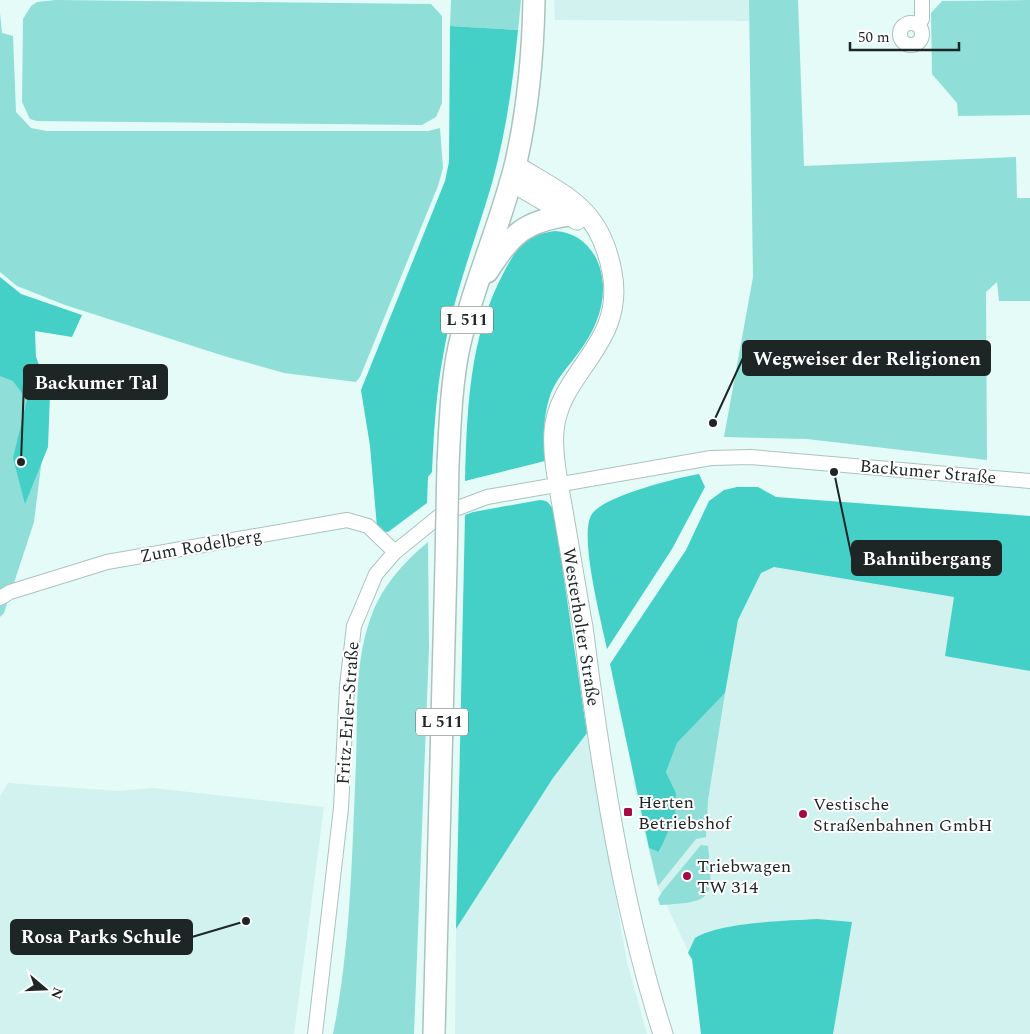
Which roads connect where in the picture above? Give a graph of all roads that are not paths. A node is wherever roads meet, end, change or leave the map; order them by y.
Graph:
1 (534, 0) edge
2 (922, 0) edge
3 (918, 25) dead end
4 (513, 173) junction
5 (569, 215) junction
6 (598, 232) junction
7 (474, 293) junction
8 (1030, 481) edge
9 (558, 484) junction
10 (395, 552) junction
11 (0, 598) edge
12 (315, 1034) edge
13 (434, 1034) edge
14 (663, 1034) edge

1 - 4 main road, L 511
2 - 3 street
4 - 5 street
4 - 6 street, Westerholter Straße
4 - 7 main road, L 511
5 - 6 street
5 - 7 main road
6 - 9 street, Westerholter Straße
7 - 13 main road, L 511, bridge
8 - 9 street, Backumer Straße
9 - 10 street, Fritz-Erler-Straße
9 - 14 street, Westerholter Straße
10 - 11 street, Zum Rodelberg
10 - 12 street, Fritz-Erler-Straße

